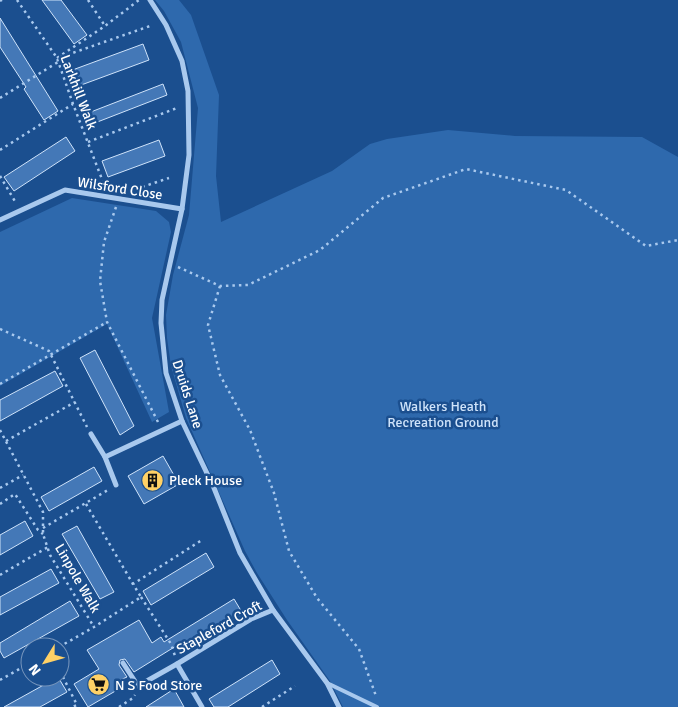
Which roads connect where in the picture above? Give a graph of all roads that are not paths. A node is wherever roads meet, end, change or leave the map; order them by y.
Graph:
1 (150, 0) edge
2 (182, 209) junction
3 (0, 220) edge
4 (182, 422) junction
5 (91, 434) road end
6 (105, 457) junction
7 (116, 485) road end
8 (273, 610) junction
9 (123, 663) dead end
10 (177, 664) junction
11 (327, 683) junction
12 (202, 707) edge
13 (339, 707) edge
14 (377, 707) edge

1 - 2 street, Druids Lane
2 - 3 street, Wilsford Close
2 - 4 street, Druids Lane
4 - 6 street
4 - 8 street, Druids Lane
5 - 6 street
6 - 7 street
8 - 10 street, Stapleford Croft
8 - 11 street, Druids Lane
9 - 10 street, Stapleford Croft
10 - 12 street, Stapleford Croft
11 - 13 street, Druids Lane
11 - 14 lane

